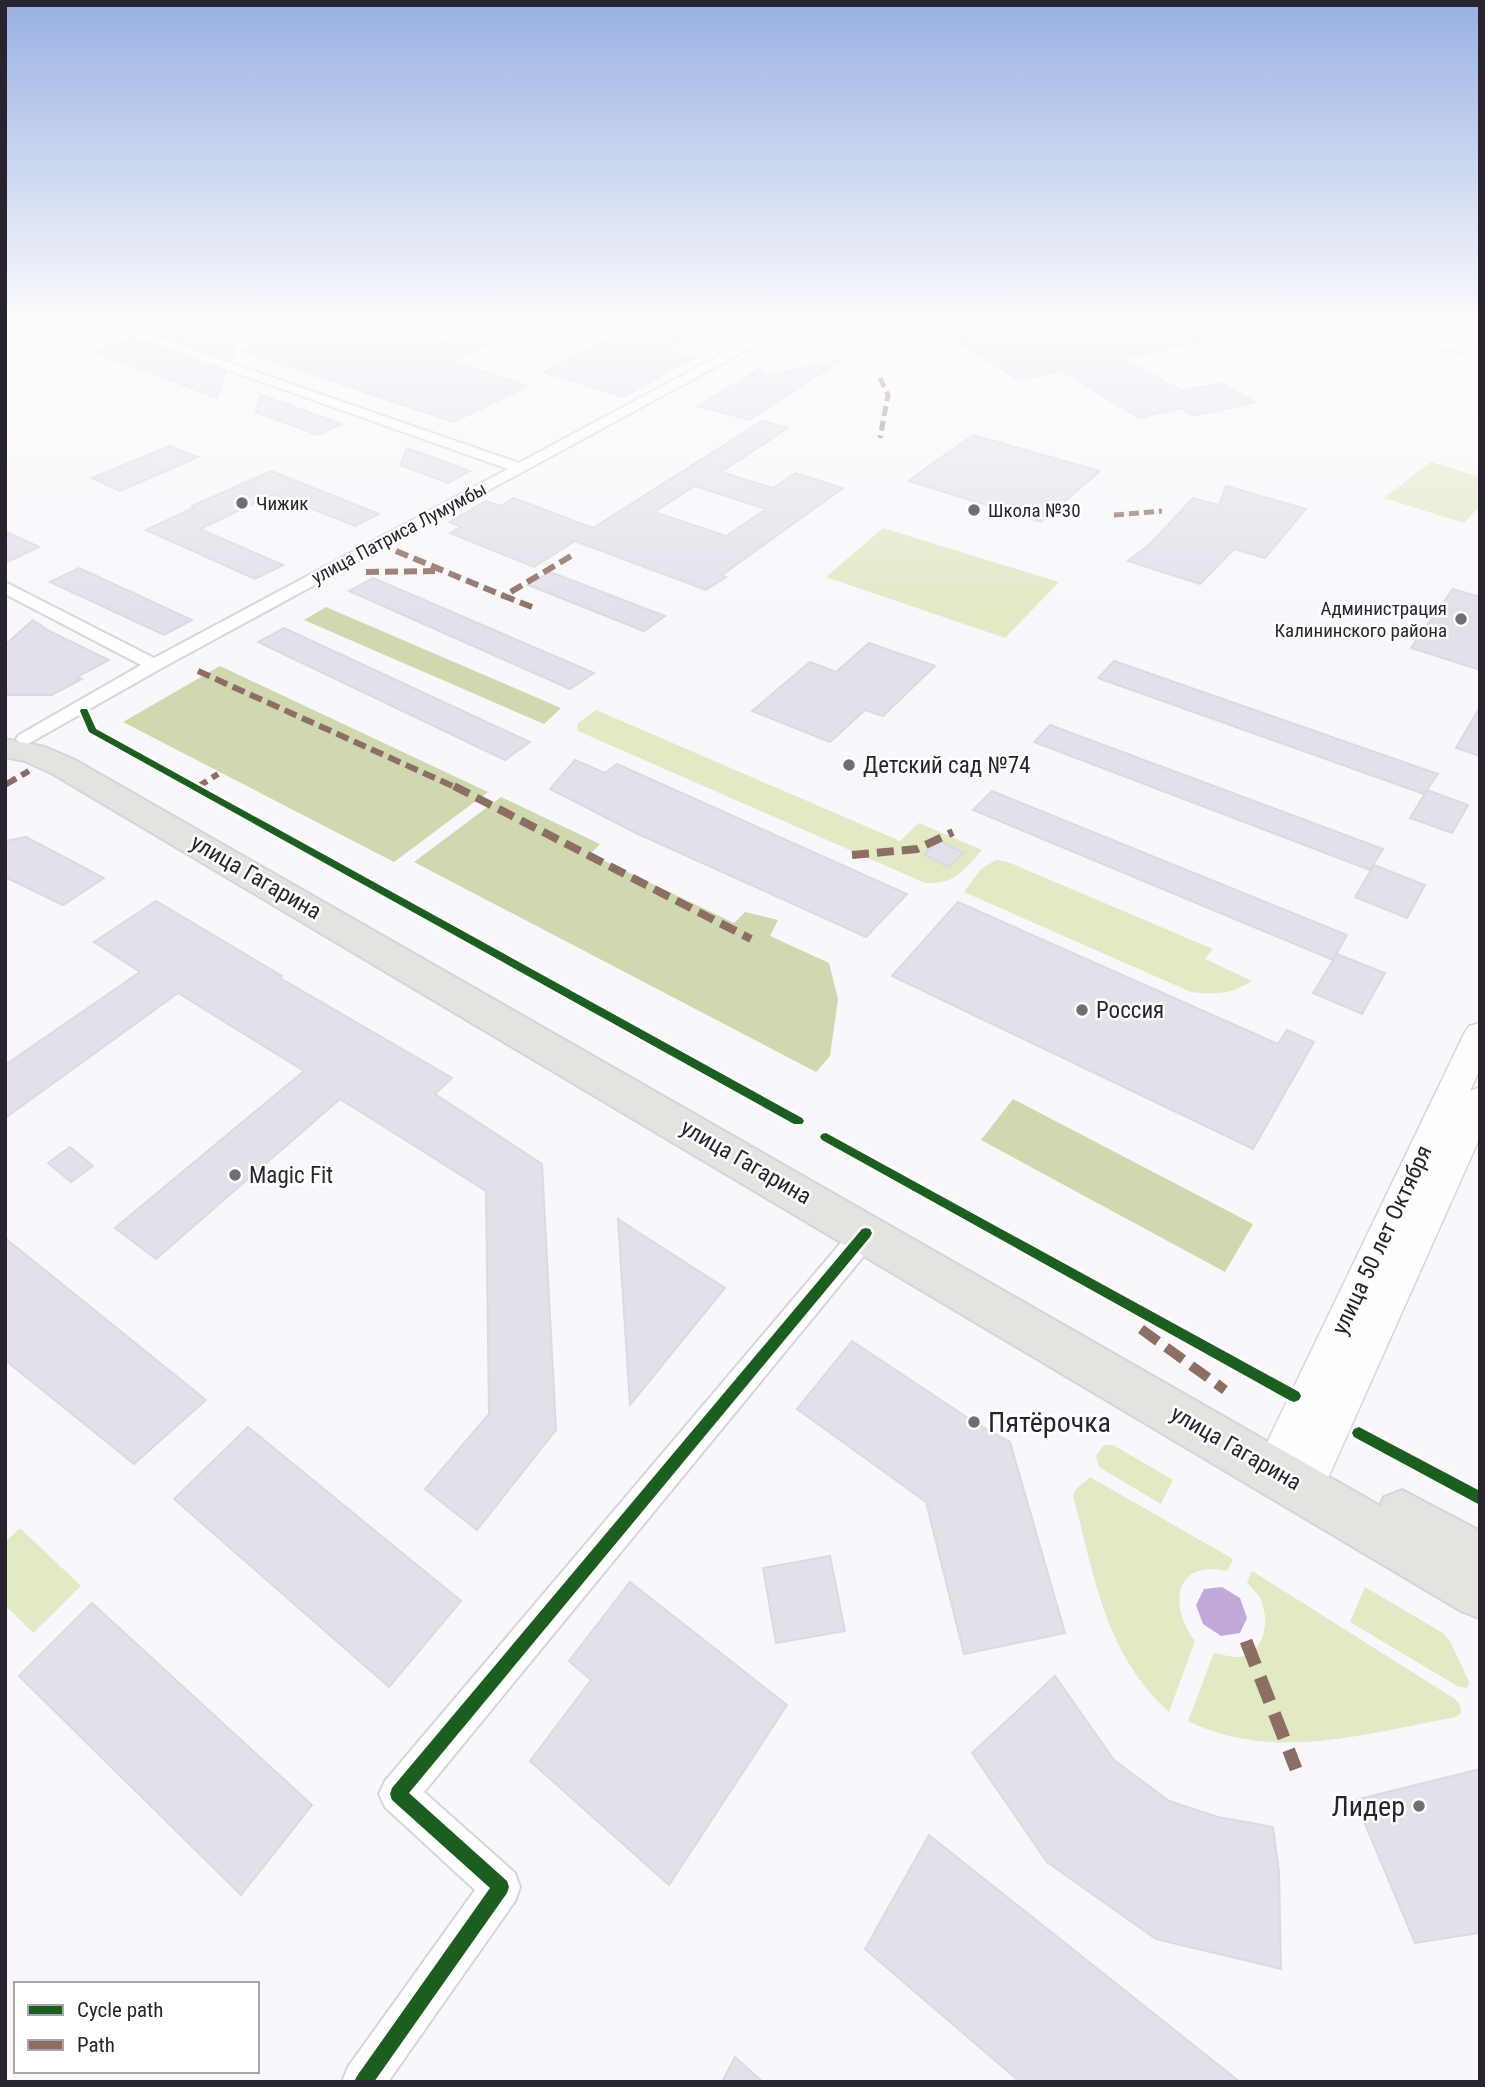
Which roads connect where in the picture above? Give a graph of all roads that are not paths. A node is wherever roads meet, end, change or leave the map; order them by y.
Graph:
1 (383, 420) edge
2 (609, 420) edge
3 (521, 468) junction
4 (5, 587) edge
5 (153, 665) junction
6 (12, 743) edge
7 (1480, 1034) edge
8 (1473, 1088) edge
9 (873, 1224) junction
10 (1295, 1462) junction
11 (1480, 1560) edge
12 (1480, 1592) edge
13 (363, 2082) edge

1 - 3 street
2 - 3 street, улица Патриса Лумумбы
3 - 5 street, улица Патриса Лумумбы
4 - 5 street
5 - 6 street, улица Патриса Лумумбы
6 - 9 main road, улица Гагарина
7 - 8 street, улица 50 лет Октября
8 - 10 street, улица 50 лет Октября
9 - 10 main road, улица Гагарина
9 - 13 street
10 - 11 main road, улица Гагарина
10 - 12 main road, улица Гагарина

